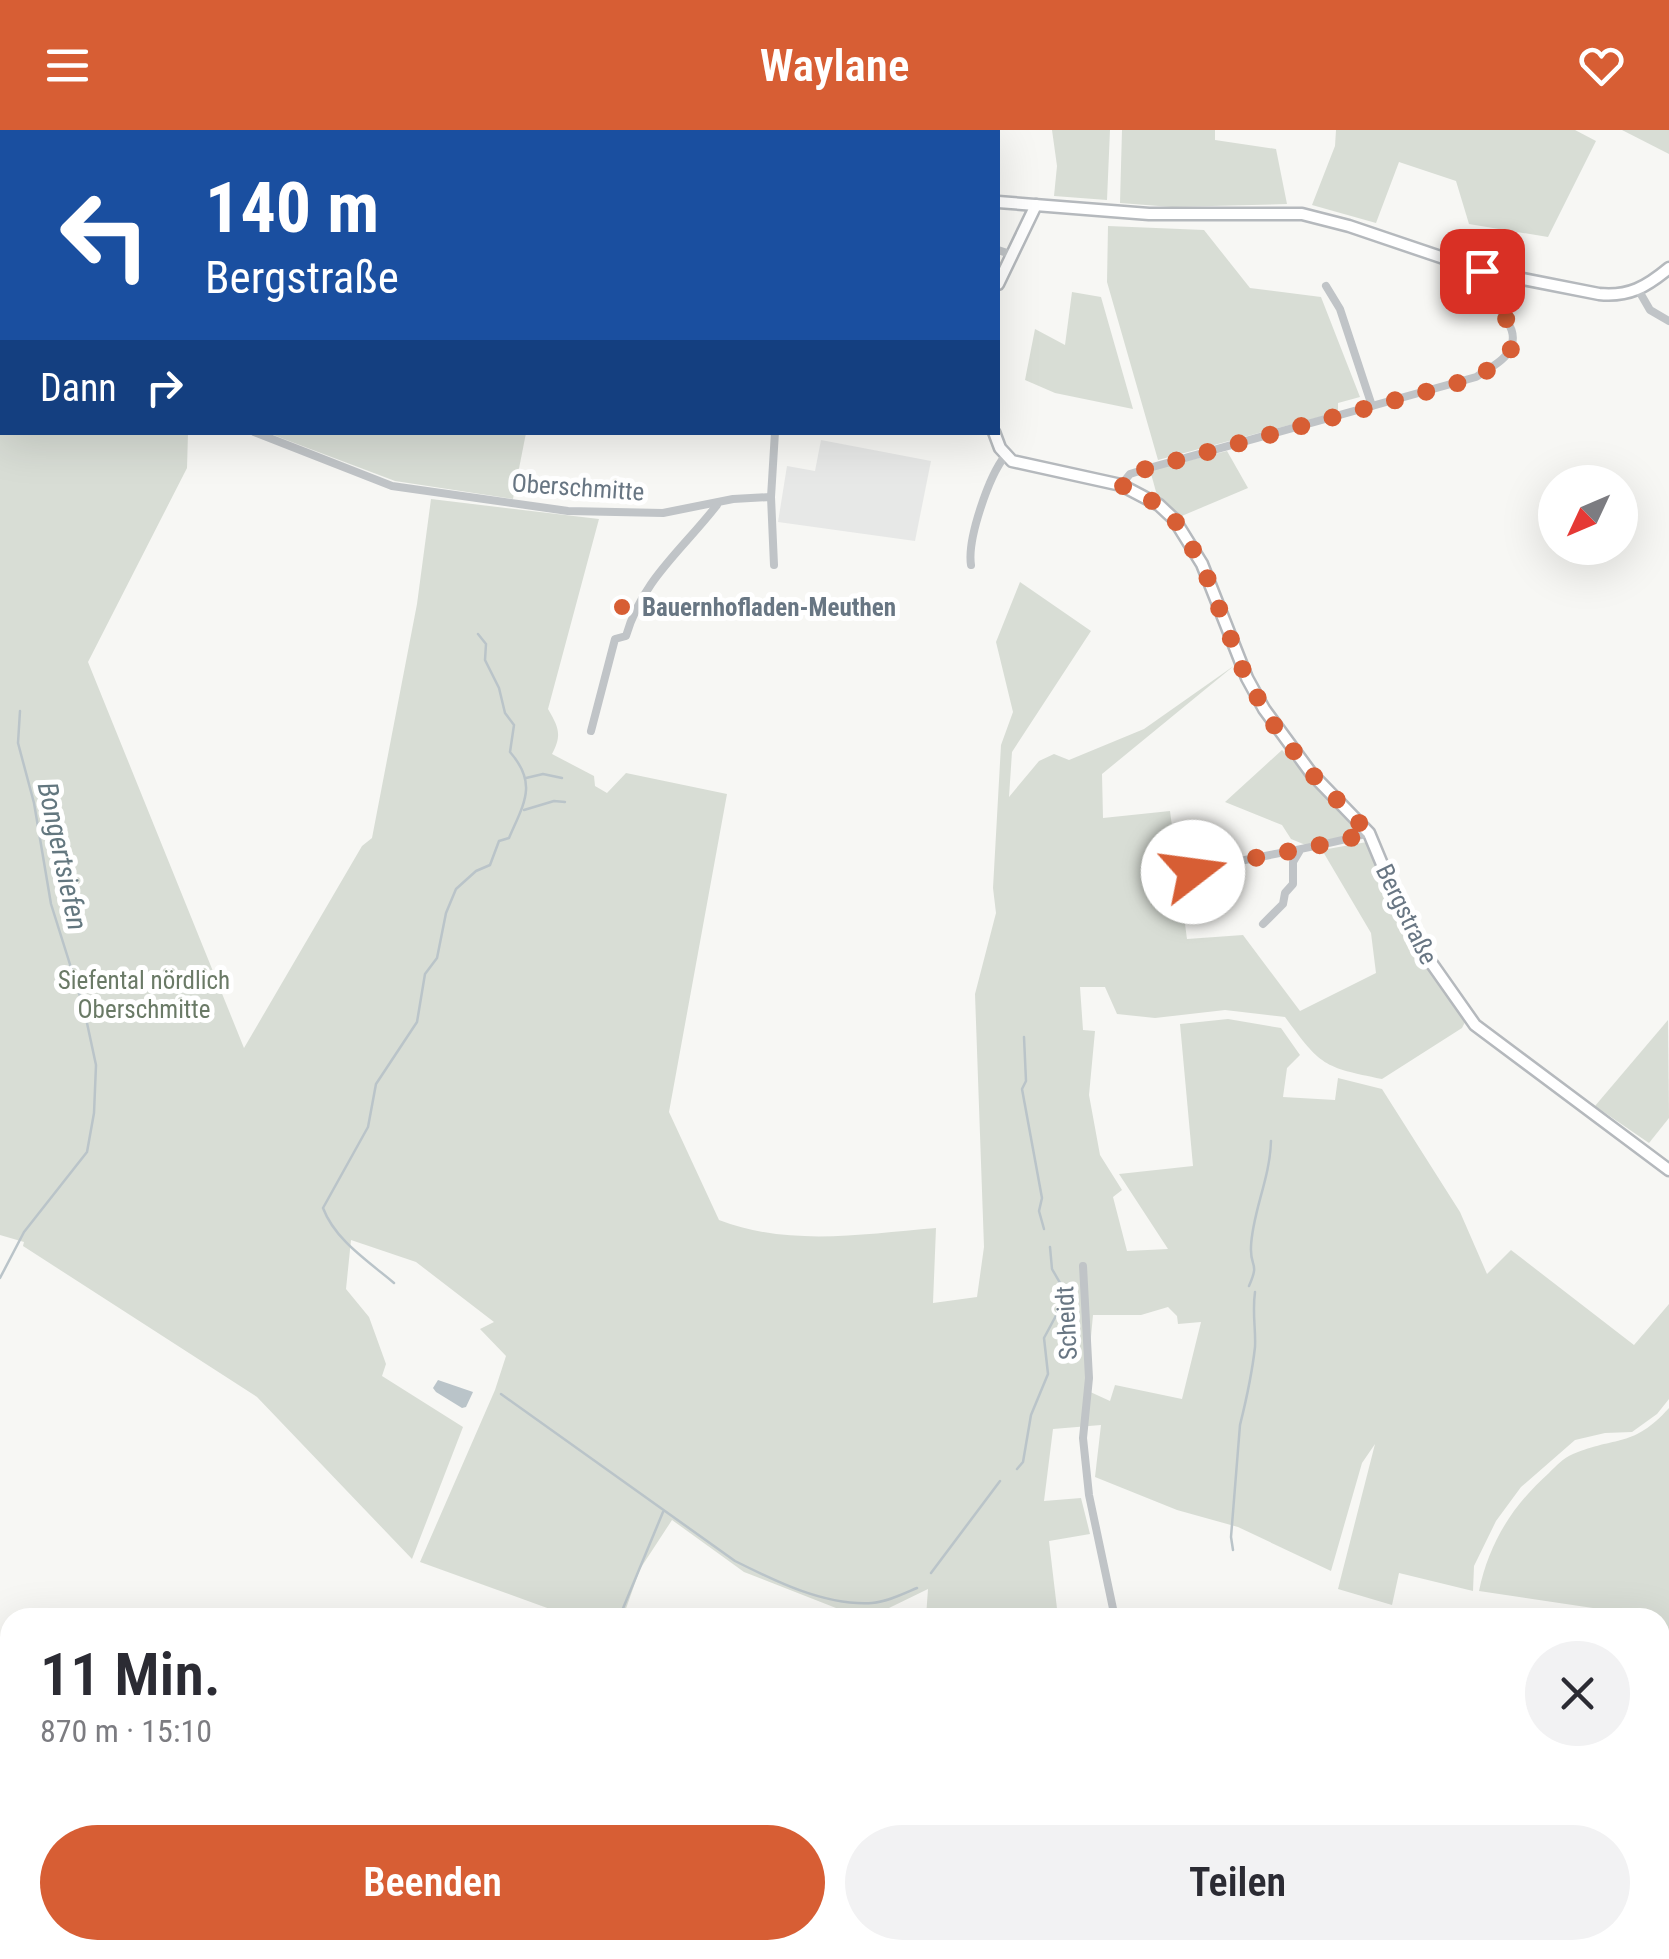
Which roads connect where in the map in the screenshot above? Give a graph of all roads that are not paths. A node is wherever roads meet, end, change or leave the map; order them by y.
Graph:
1 (1000, 202) edge
2 (1036, 205) junction
3 (1000, 251) edge
4 (1010, 254) junction
5 (1669, 268) edge
6 (1482, 271) junction
7 (1000, 279) edge
8 (1326, 286) dead end
9 (1639, 290) junction
10 (1669, 321) edge
11 (1372, 406) junction
12 (262, 435) edge
13 (776, 435) edge
14 (995, 435) edge
15 (1005, 456) junction
16 (1121, 485) junction
17 (771, 497) junction
18 (717, 505) junction
19 (774, 565) dead end
20 (971, 565) dead end
21 (591, 731) dead end
22 (1369, 833) junction
23 (1300, 851) junction
24 (1193, 872) dead end
25 (1263, 924) dead end
26 (1669, 1170) edge
27 (1083, 1266) dead end
28 (1113, 1608) edge

1 - 2 street
2 - 4 street
2 - 6 street
3 - 4 street
4 - 7 street
5 - 9 street
6 - 9 street
6 - 11 street
8 - 11 street
9 - 10 street
11 - 16 street
12 - 18 street, Oberschmitte
13 - 17 street
14 - 15 street
15 - 16 street, Bergstraße
15 - 20 street
16 - 22 street, Bergstraße
17 - 18 street, Oberschmitte
17 - 19 street
18 - 21 street
22 - 23 street
22 - 26 street, Bergstraße
23 - 24 street
23 - 25 street
27 - 28 street, Scheidt

